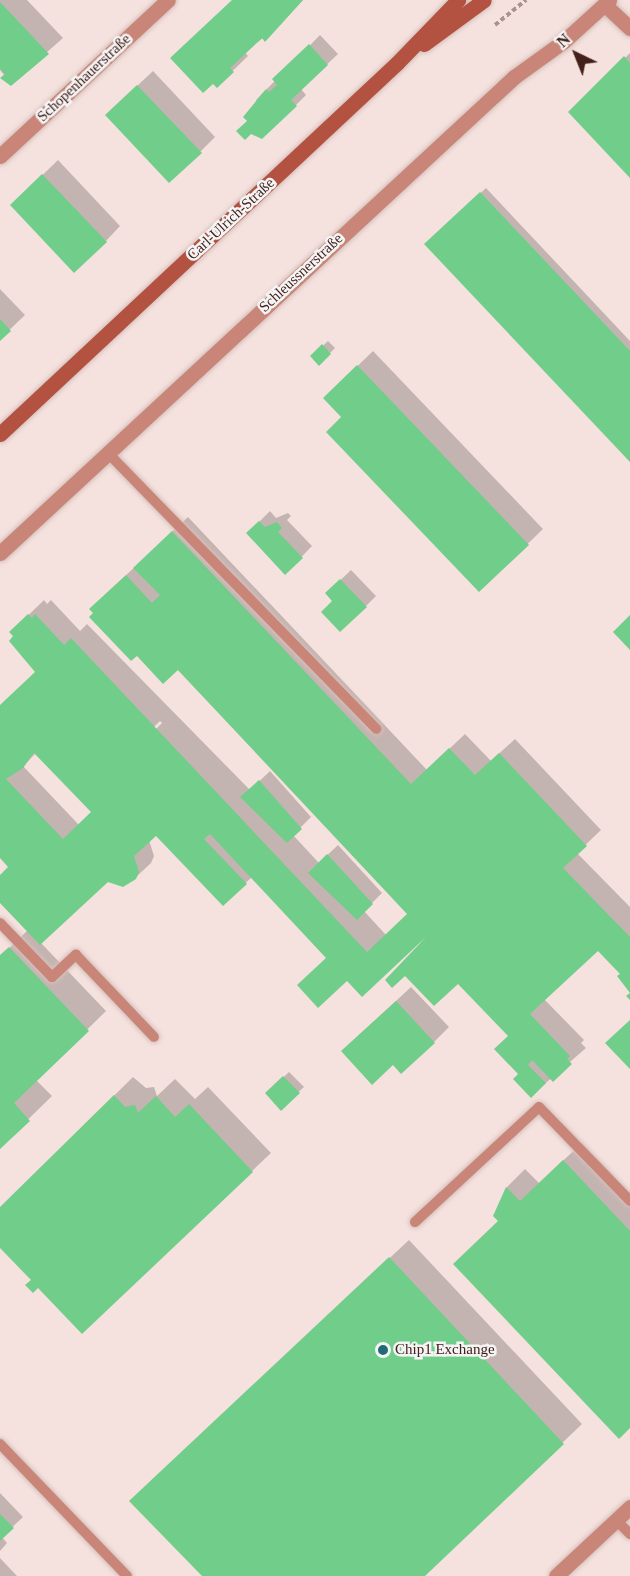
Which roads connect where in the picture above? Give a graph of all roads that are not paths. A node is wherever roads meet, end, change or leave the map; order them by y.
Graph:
1 (168, 0) edge
2 (458, 0) edge
3 (484, 0) edge
4 (607, 3) edge
5 (630, 28) edge
6 (397, 63) junction
7 (1, 152) edge
8 (0, 434) edge
9 (108, 453) junction
10 (0, 553) edge
11 (376, 729) dead end
12 (0, 923) edge
13 (154, 1037) dead end
14 (630, 1201) edge
15 (415, 1222) dead end
16 (0, 1444) edge
17 (630, 1507) edge
18 (616, 1520) junction
19 (630, 1534) edge
20 (127, 1576) edge
21 (556, 1576) edge

1 - 7 street, Schopenhauerstraße
2 - 6 main road, Carl-Ulrich-Straße
3 - 6 main road
4 - 5 street
4 - 9 street, Schleussnerstraße
6 - 8 main road, Carl-Ulrich-Straße
9 - 10 street, Schleussnerstraße
9 - 11 lane
12 - 13 lane
14 - 15 lane
16 - 20 lane
17 - 18 street
18 - 19 lane
18 - 21 street

